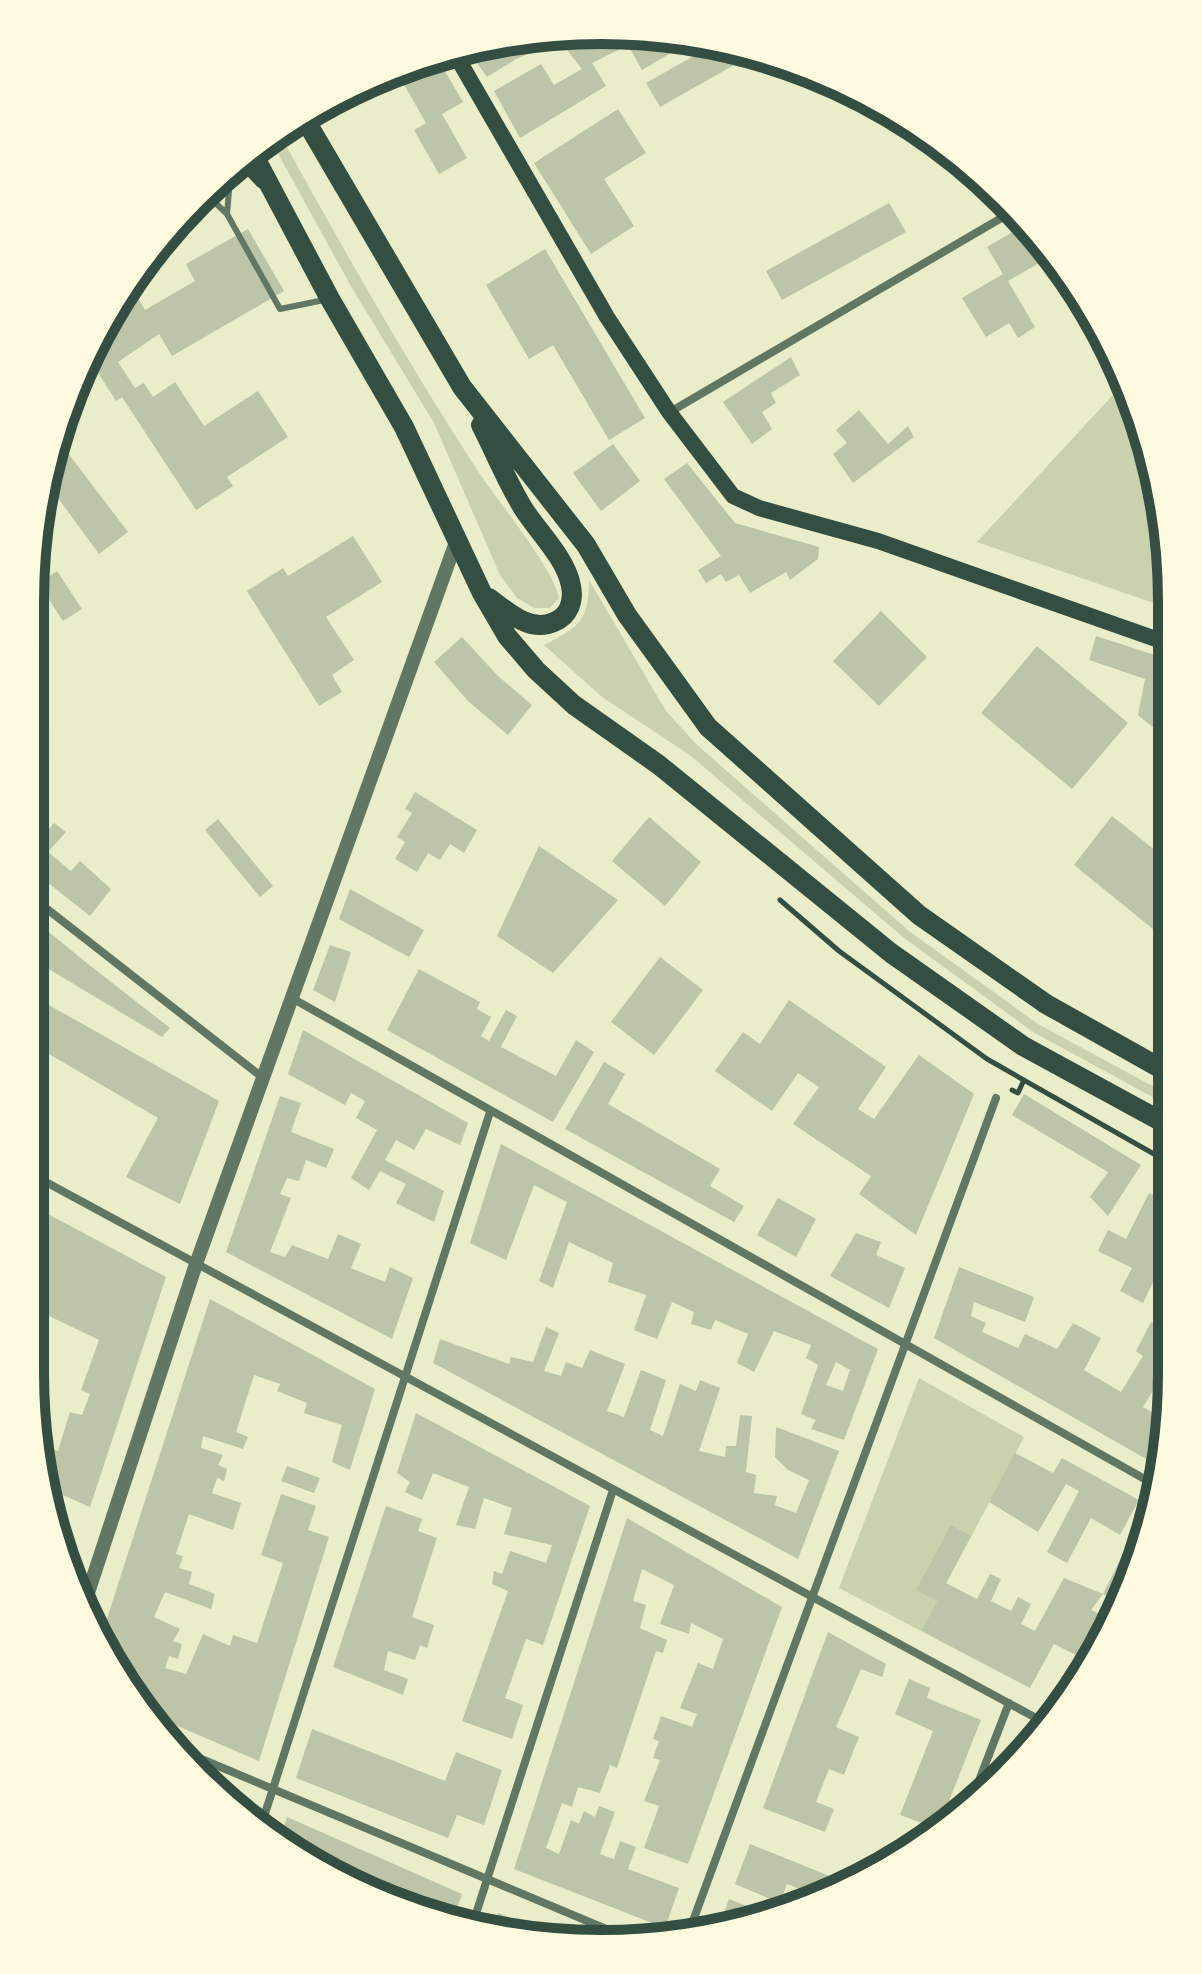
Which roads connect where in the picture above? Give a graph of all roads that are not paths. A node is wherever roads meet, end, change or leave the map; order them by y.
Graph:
1 (460, 62) edge
2 (310, 127) edge
3 (257, 163) edge
4 (251, 168) edge
5 (229, 186) edge
6 (271, 190) junction
7 (213, 201) edge
8 (227, 214) junction
9 (1004, 217) edge
10 (330, 299) junction
11 (462, 387) junction
12 (669, 412) junction
13 (456, 542) junction
14 (482, 593) junction
15 (1158, 640) edge
16 (44, 907) edge
17 (290, 997) junction
18 (1158, 1067) edge
19 (262, 1077) junction
20 (996, 1098) dead end
21 (490, 1112) junction
22 (1158, 1120) edge
23 (44, 1181) edge
24 (196, 1264) junction
25 (904, 1343) junction
26 (404, 1376) junction
27 (1147, 1480) edge
28 (613, 1490) junction
29 (88, 1591) edge
30 (811, 1598) junction
31 (1009, 1703) junction
32 (1038, 1719) edge
33 (198, 1758) edge
34 (978, 1783) edge
35 (273, 1789) junction
36 (264, 1816) edge
37 (487, 1880) junction
38 (476, 1915) edge
39 (693, 1922) edge
40 (608, 1930) edge

1 - 12 main road
2 - 11 main road
3 - 6 main road
4 - 6 main road
5 - 8 lane
6 - 10 main road
7 - 8 lane
8 - 10 lane
9 - 12 street
10 - 13 main road
11 - 14 main road
11 - 18 main road
12 - 15 main road
13 - 14 main road
13 - 17 street
14 - 22 main road
16 - 19 street
17 - 19 street
17 - 21 street
19 - 24 street
20 - 25 street
21 - 25 street
21 - 26 street
23 - 24 street
24 - 26 street
24 - 29 street
25 - 27 street
25 - 30 street
26 - 28 street
26 - 35 street
28 - 30 street
28 - 37 street
30 - 31 street
30 - 39 street
31 - 32 street
31 - 34 street
33 - 35 street
35 - 36 street
35 - 37 street
37 - 38 street
37 - 40 street

